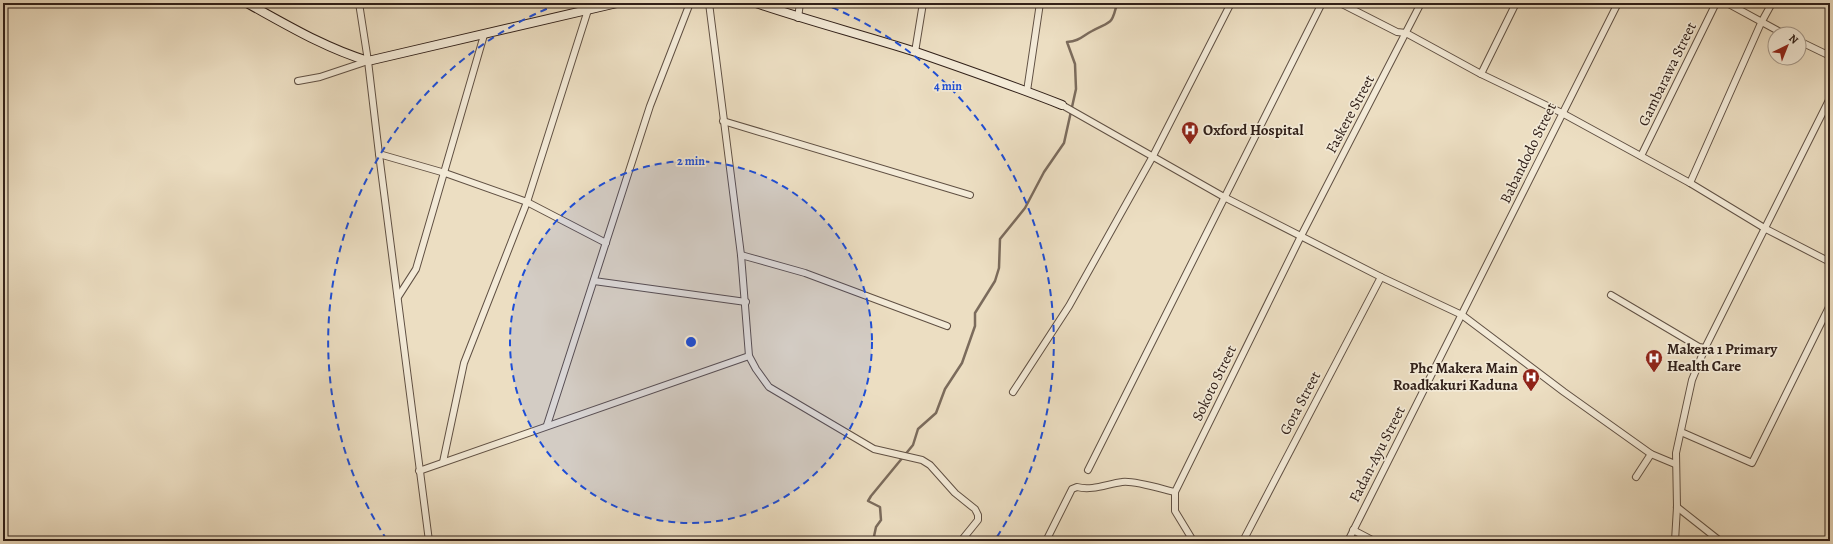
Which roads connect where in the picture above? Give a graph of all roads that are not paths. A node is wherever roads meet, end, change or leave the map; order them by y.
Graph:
1 (247, 3) edge
2 (359, 3) edge
3 (617, 3) edge
4 (690, 3) edge
5 (709, 3) edge
6 (756, 3) edge
7 (800, 3) edge
8 (923, 3) edge
9 (1040, 3) edge
10 (1231, 3) edge
11 (1322, 3) edge
12 (1340, 3) edge
13 (1421, 3) edge
14 (1516, 3) edge
15 (1618, 3) edge
16 (1716, 3) edge
17 (1727, 3) edge
18 (1772, 3) edge
19 (588, 10) junction
20 (798, 18) junction
21 (1761, 23) junction
22 (1767, 26) edge
23 (1406, 34) junction
24 (484, 35) junction
25 (1807, 45) edge
26 (915, 52) junction
27 (1830, 56) edge
28 (368, 61) junction
29 (1481, 74) junction
30 (298, 80) dead end
31 (1027, 91) junction
32 (1830, 98) edge
33 (1062, 105) joint
34 (1562, 113) junction
35 (723, 121) junction
36 (379, 154) junction
37 (1153, 156) junction
38 (1642, 156) junction
39 (445, 173) junction
40 (1690, 182) junction
41 (970, 195) dead end
42 (1224, 198) junction
43 (527, 202) junction
44 (1766, 228) junction
45 (1301, 236) junction
46 (606, 244) junction
47 (741, 255) junction
48 (1830, 262) edge
49 (1381, 277) junction
50 (594, 281) junction
51 (1611, 295) dead end
52 (398, 297) junction
53 (746, 302) junction
54 (1830, 305) edge
55 (1462, 315) junction
56 (947, 326) dead end
57 (1705, 348) junction
58 (749, 356) junction
59 (1013, 392) dead end
60 (547, 425) junction
61 (1681, 432) junction
62 (1651, 454) junction
63 (443, 462) junction
64 (1675, 464) junction
65 (1088, 470) dead end
66 (419, 471) junction
67 (1636, 477) dead end
68 (1174, 492) junction
69 (1677, 507) junction
70 (1353, 530) junction
71 (429, 541) edge
72 (961, 541) edge
73 (1046, 541) edge
74 (1195, 541) edge
75 (1243, 541) edge
76 (1348, 541) edge
77 (1374, 541) edge
78 (1675, 541) edge
79 (1720, 541) edge

1 - 28 main road
2 - 28 street
3 - 19 main road
4 - 46 street
5 - 35 street
6 - 20 main road
7 - 20 street
8 - 26 street
9 - 31 street
10 - 37 street
11 - 42 street
12 - 23 street
13 - 23 street, Faskere Street
14 - 29 street
15 - 34 street, Babandodo Street
16 - 38 street, Gambarawa Street
17 - 21 street
18 - 21 street
19 - 24 main road
19 - 43 street
20 - 26 main road
21 - 22 street
21 - 40 street
23 - 29 street
23 - 45 street, Faskere Street
24 - 28 main road
24 - 39 street
25 - 27 street
26 - 31 main road
28 - 30 street
28 - 36 street
29 - 34 street
31 - 33 main road
32 - 44 street
33 - 37 street
34 - 38 street
34 - 55 street, Babandodo Street
35 - 41 street
35 - 47 street
36 - 39 street
36 - 52 street
37 - 42 street
37 - 59 street
38 - 40 street
39 - 43 street
39 - 52 street
40 - 44 street
42 - 45 street
42 - 65 street
43 - 46 street
43 - 63 street
44 - 48 street
44 - 57 street
45 - 49 street
45 - 68 street, Sokoto Street
46 - 50 street
47 - 53 street
47 - 56 street
49 - 55 street
49 - 75 street, Gora Street
50 - 53 street
50 - 60 street
51 - 57 street
52 - 66 street
53 - 58 street
54 - 61 street
55 - 62 street
55 - 70 street, Fadan-Ayu Street
57 - 61 street
58 - 60 street
58 - 72 street
60 - 63 street
61 - 64 street
62 - 64 street
62 - 67 street
63 - 66 street
64 - 69 street
66 - 71 street
68 - 73 street
68 - 74 street
69 - 78 street
69 - 79 street
70 - 76 street, Fadan-Ayu Street
70 - 77 street

